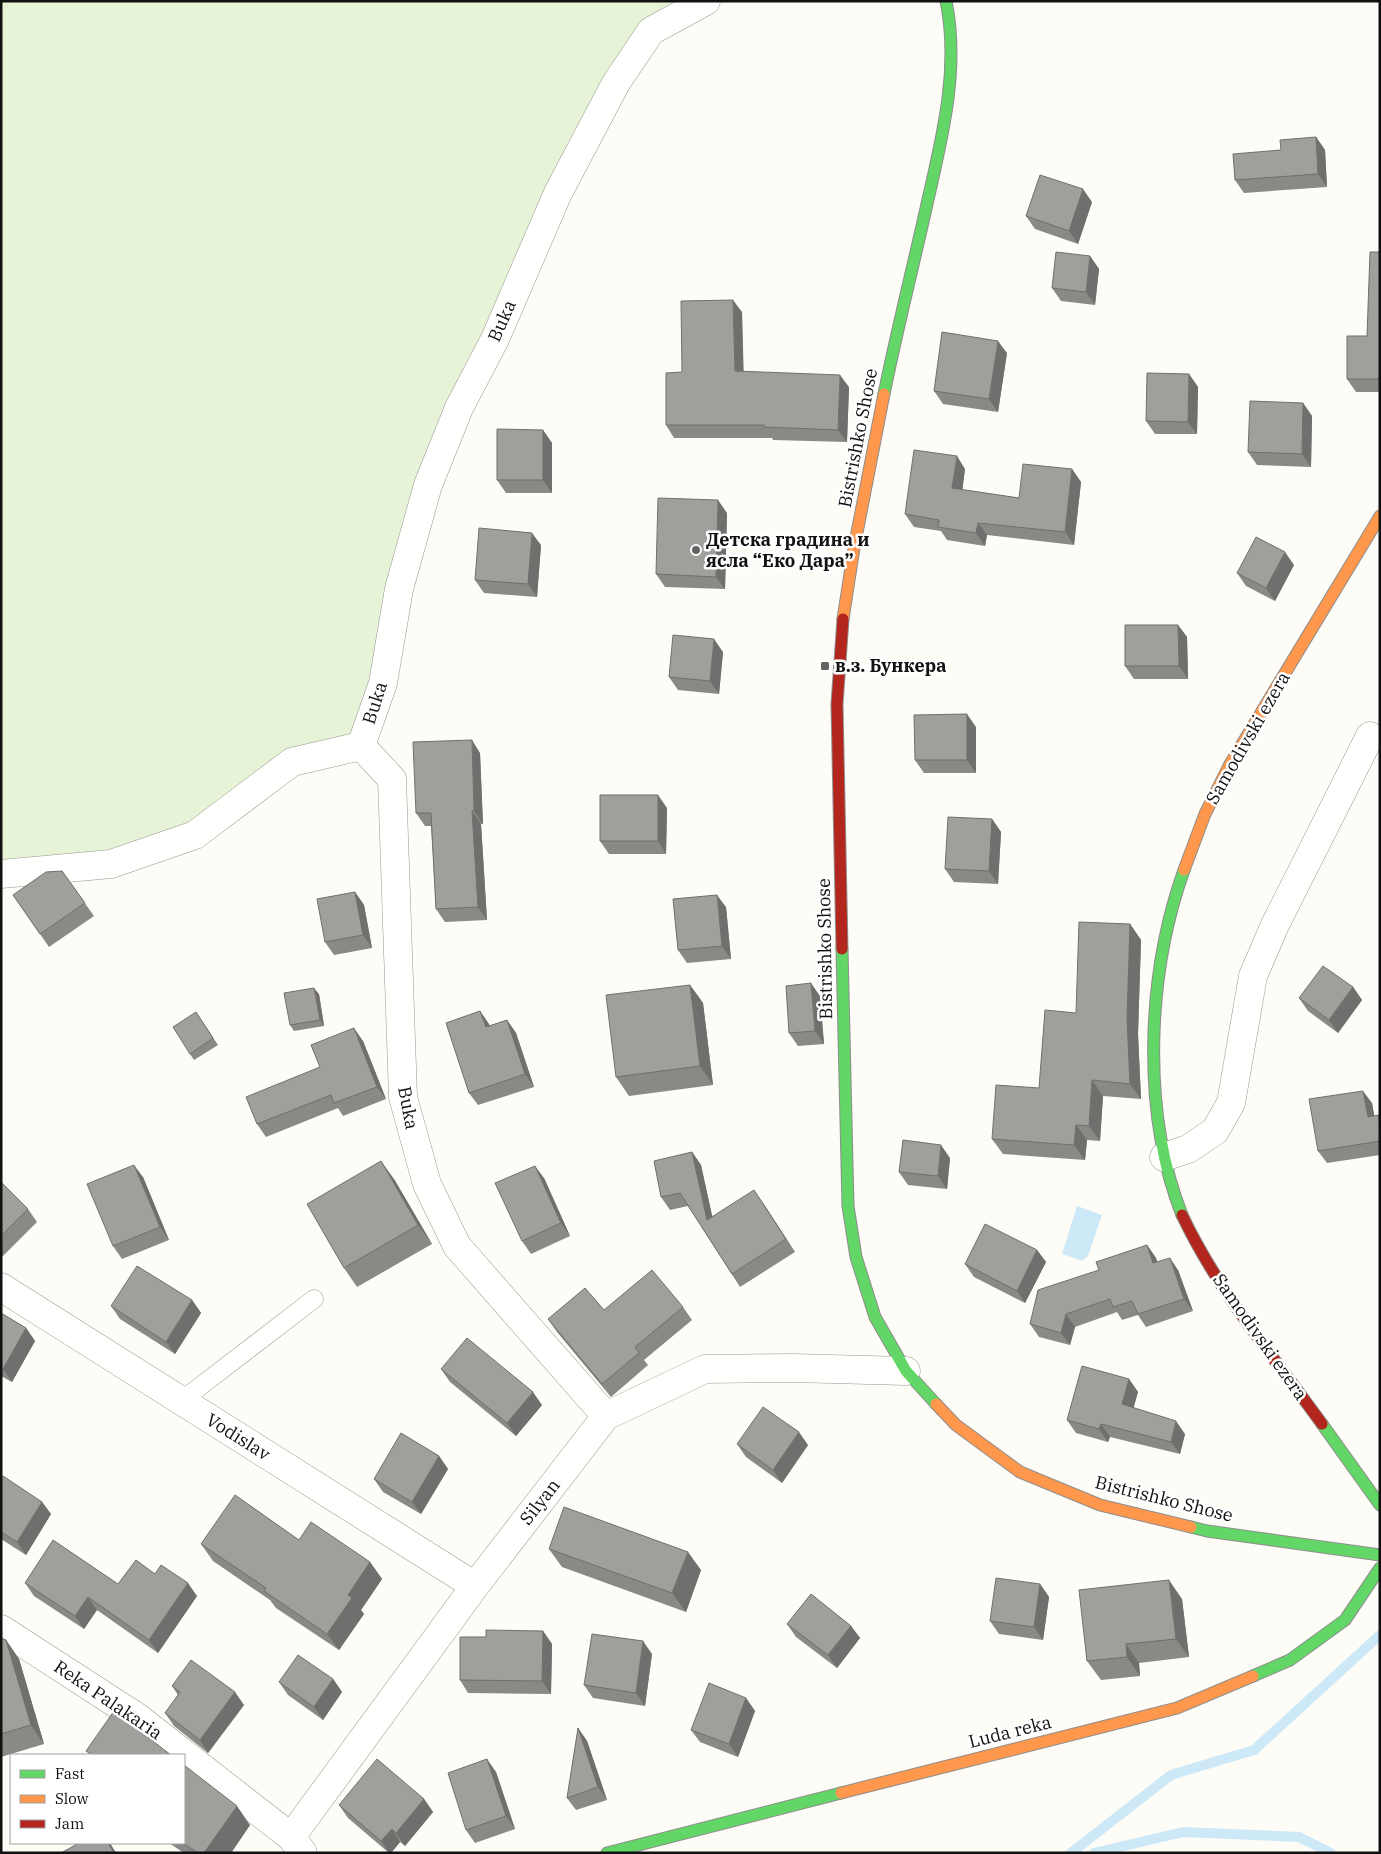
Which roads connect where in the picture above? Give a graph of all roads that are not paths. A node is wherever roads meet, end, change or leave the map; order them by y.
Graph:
1 (706, 1) edge
2 (946, 1) edge
3 (1380, 516) edge
4 (1370, 736) dead end
5 (361, 746) junction
6 (1, 874) edge
7 (1164, 1157) junction
8 (1, 1287) edge
9 (314, 1299) dead end
10 (906, 1371) junction
11 (180, 1401) junction
12 (606, 1416) junction
13 (1380, 1505) edge
14 (1380, 1555) edge
15 (1380, 1568) edge
16 (475, 1586) junction
17 (1, 1629) edge
18 (183, 1754) edge
19 (185, 1755) edge
20 (297, 1845) edge
21 (607, 1853) edge

1 - 5 street, Buka
2 - 10 street, Bistrishko Shose
3 - 7 street, Samodivski ezera
4 - 7 street
5 - 6 street
5 - 12 street, Buka
7 - 13 street, Samodivski ezera
8 - 11 street, Vodislav
9 - 11 lane
10 - 12 street, Silyan
10 - 14 street, Bistrishko Shose
11 - 16 street, Vodislav
12 - 16 street, Silyan
15 - 21 street, Luda reka
16 - 20 street, Silyan
17 - 18 street, Reka Palakaria
19 - 20 street, Reka Palakaria

